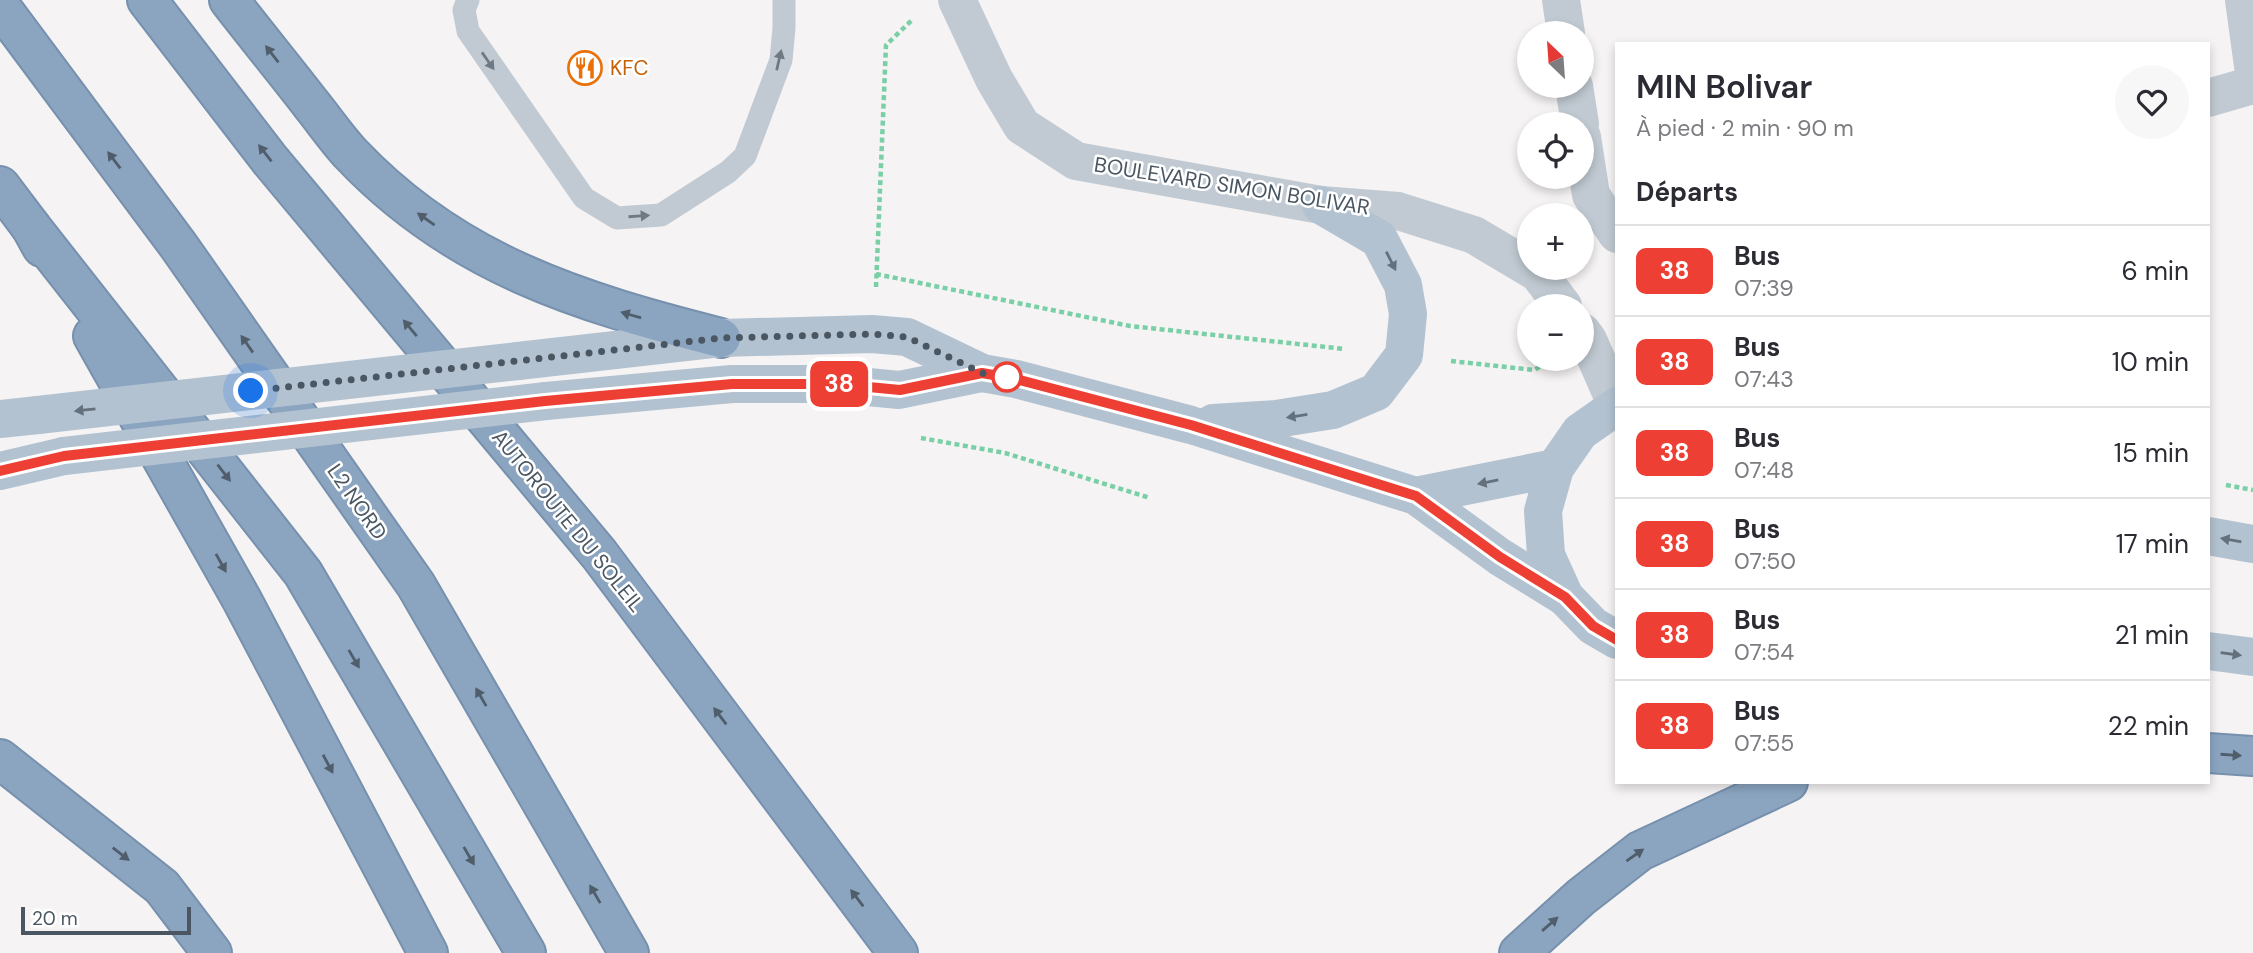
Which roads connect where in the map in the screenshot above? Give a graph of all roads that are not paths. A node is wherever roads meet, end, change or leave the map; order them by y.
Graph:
1 (147, 0) edge
2 (229, 0) edge
3 (468, 0) edge
4 (784, 0) edge
5 (957, 0) edge
6 (1561, 0) edge
7 (2244, 0) edge
8 (0, 6) edge
9 (1564, 21) edge
10 (2253, 66) edge
11 (2253, 85) edge
12 (2210, 97) edge
13 (0, 186) edge
14 (1590, 189) edge
15 (1321, 205) junction
16 (31, 227) junction
17 (1615, 231) edge
18 (1554, 294) edge
19 (721, 338) junction
20 (1594, 354) edge
21 (982, 373) junction
22 (1615, 401) edge
23 (1615, 407) edge
24 (0, 419) edge
25 (1191, 425) junction
26 (1555, 468) junction
27 (0, 471) edge
28 (1416, 496) junction
29 (2210, 536) edge
30 (2253, 544) edge
31 (1565, 597) junction
32 (1615, 639) edge
33 (2210, 650) edge
34 (2253, 657) edge
35 (2210, 753) edge
36 (2253, 756) edge
37 (0, 759) edge
38 (1784, 784) edge
39 (0, 794) edge
40 (67, 812) junction
41 (212, 953) edge
42 (428, 953) edge
43 (526, 953) edge
44 (629, 953) edge
45 (898, 953) edge
46 (1519, 953) edge

45 -> 1 highway, AUTOROUTE DU SOLEIL
19 -> 2 highway
3 -> 4 lane
5 - 15 street, BOULEVARD SIMON BOLIVAR
6 - 9 street
7 - 10 street
44 -> 8 highway, L2 NORD
11 - 12 street
13 - 16 highway
14 - 17 street
15 - 18 street, BOULEVARD SIMON BOLIVAR
15 -> 25 main road
16 -> 42 highway
16 -> 43 highway
19 - 21 main road
19 -> 24 main road, bridge
20 - 22 street
21 - 25 main road
21 - 27 main road, bridge
23 - 26 main road
25 - 28 main road
26 -> 28 main road
26 - 31 main road
28 - 31 main road
30 -> 29 main road
31 - 32 main road
33 -> 34 main road
35 -> 36 highway
37 - 40 highway
46 -> 38 highway
39 - 40 highway
40 -> 41 highway

